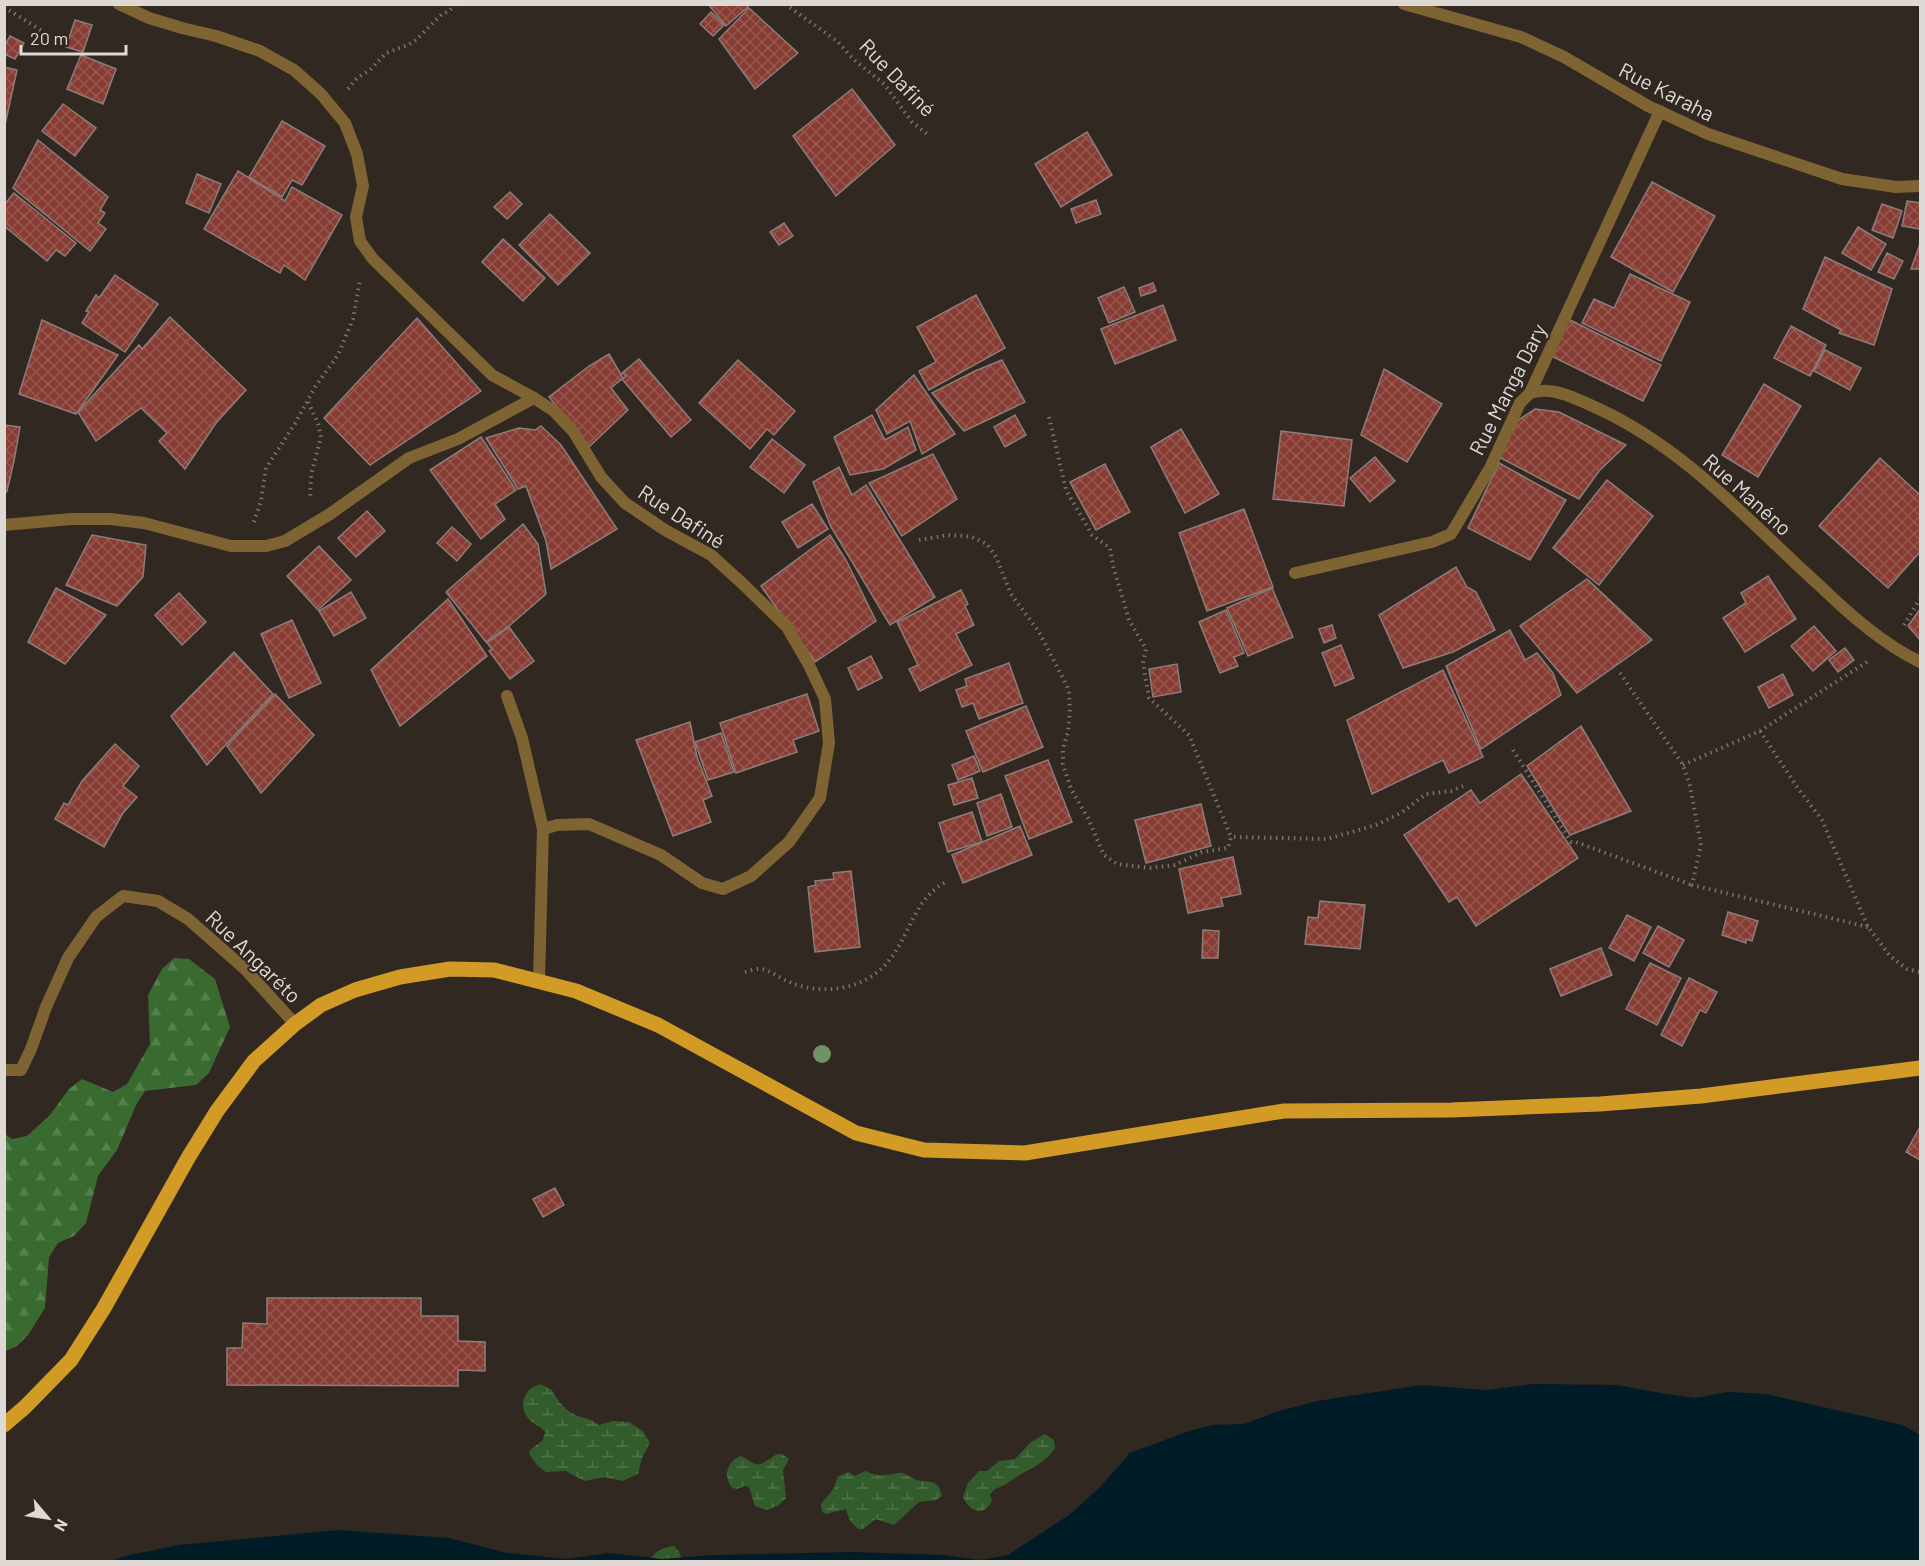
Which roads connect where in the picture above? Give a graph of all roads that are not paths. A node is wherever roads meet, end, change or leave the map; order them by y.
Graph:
1 (119, 4) edge
2 (1404, 4) edge
3 (1660, 111) junction
4 (1920, 186) edge
5 (1530, 393) junction
6 (534, 398) junction
7 (4, 525) edge
8 (1295, 573) dead end
9 (1920, 662) edge
10 (507, 696) dead end
11 (543, 829) junction
12 (540, 981) junction
13 (296, 1024) junction
14 (1920, 1068) edge
15 (4, 1070) edge
16 (4, 1425) edge

1 - 6 street, Rue Dafiné
2 - 3 street, Rue Karaha
3 - 4 street, Rue Karaha
3 - 5 street, Rue Manga Dary
5 - 8 street, Rue Manga Dary
5 - 9 street, Rue Manéno
6 - 7 street
6 - 11 street, Rue Dafiné
10 - 11 street
11 - 12 street
12 - 13 main road
12 - 14 main road
13 - 15 street, Rue Angaréto
13 - 16 main road

